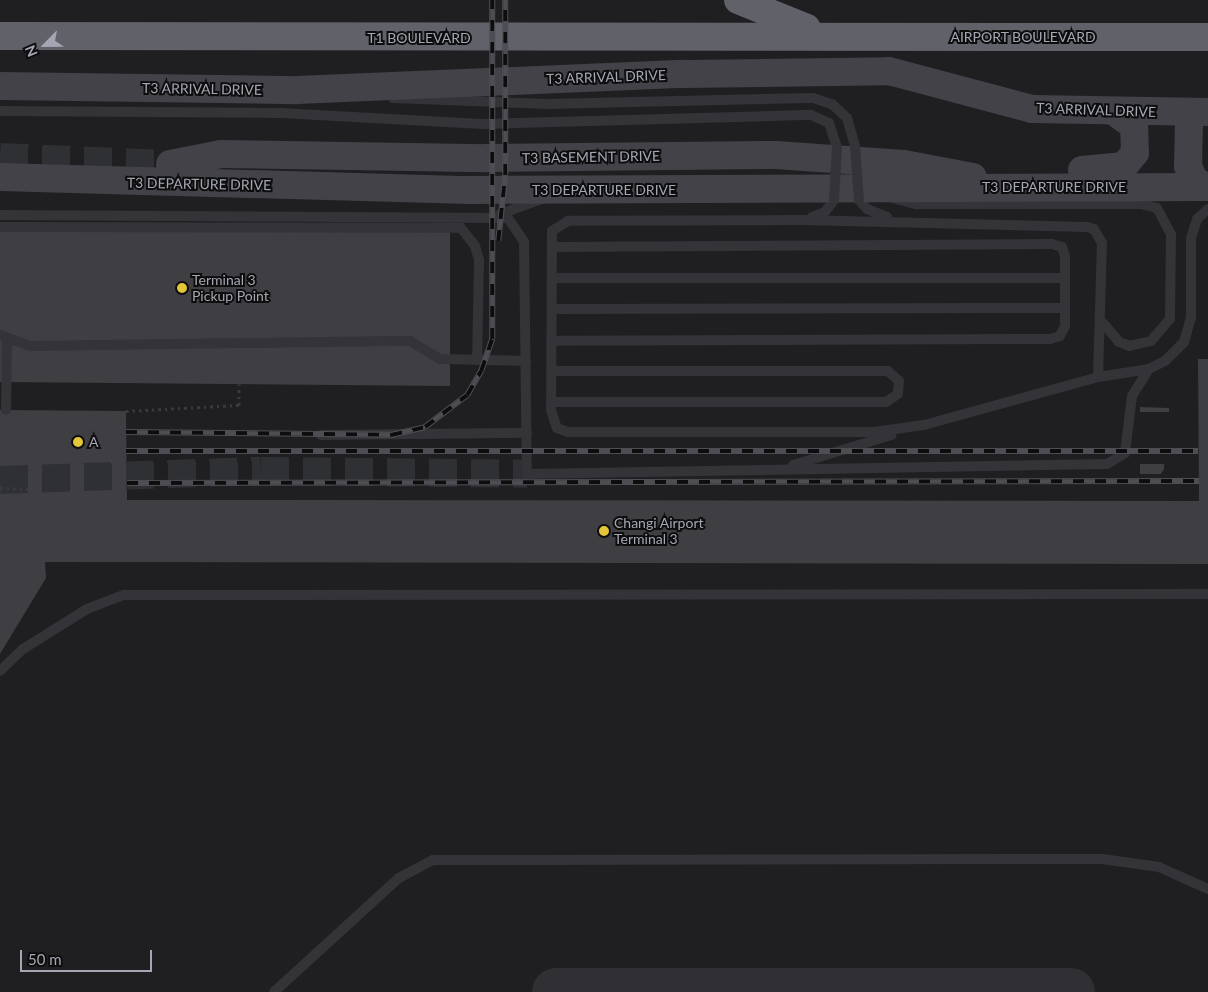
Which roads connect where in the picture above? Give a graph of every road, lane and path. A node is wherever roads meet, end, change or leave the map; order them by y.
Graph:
1 (738, 0) edge
2 (0, 36) edge
3 (838, 36) junction
4 (1208, 37) edge
5 (0, 86) edge
6 (297, 90) junction
7 (0, 111) edge
8 (1115, 112) junction
9 (1202, 112) edge
10 (170, 164) tunnel mouth
11 (0, 176) edge
12 (1017, 184) junction
13 (572, 190) junction
14 (1207, 194) edge
15 (864, 195) junction
16 (497, 214) junction
17 (0, 215) edge
18 (801, 220) junction
19 (900, 221) junction
20 (0, 227) edge
21 (552, 247) junction
22 (552, 278) junction
23 (1065, 278) junction
24 (1065, 308) junction
25 (552, 309) junction
26 (1100, 318) junction
27 (4, 336) edge
28 (552, 341) junction
29 (477, 360) junction
30 (526, 361) junction
31 (1149, 369) junction
32 (552, 372) junction
33 (1098, 378) junction
34 (238, 384) dead end
35 (552, 402) junction
36 (6, 410) dead end
37 (126, 411) dead end
38 (924, 424) junction
39 (527, 434) junction
40 (321, 435) dead end
41 (782, 469) junction
42 (0, 488) edge
43 (31, 489) dead end
44 (1208, 594) edge
45 (0, 672) edge
46 (1208, 889) edge
47 (274, 992) edge

1 - 3 highway
2 - 3 highway, T1 BOULEVARD
3 - 4 highway, AIRPORT BOULEVARD
5 - 6 main road, T3 ARRIVAL DRIVE
6 - 8 main road, T3 ARRIVAL DRIVE
6 - 15 lane, bridge
7 - 18 lane, bridge
8 - 9 main road, T3 ARRIVAL DRIVE
8 - 12 main road
9 - 14 main road
10 - 12 main road, T3 BASEMENT DRIVE
11 - 13 main road, T3 DEPARTURE DRIVE
12 - 14 main road, T3 DEPARTURE DRIVE
12 - 15 main road, T3 DEPARTURE DRIVE
13 - 15 main road, T3 DEPARTURE DRIVE
13 - 16 lane
14 - 31 lane
15 - 19 lane
15 - 26 lane
16 - 17 lane
16 - 30 lane
18 - 19 lane
18 - 21 lane
19 - 26 lane
20 - 29 lane
21 - 22 lane
21 - 23 lane
22 - 23 lane
22 - 25 lane
23 - 24 lane
24 - 25 lane
24 - 28 lane
25 - 28 lane
26 - 33 lane
27 - 29 lane
27 - 36 lane
28 - 32 lane
29 - 30 lane
30 - 39 lane
31 - 33 lane
31 - 41 lane
32 - 35 lane
32 - 35 lane
33 - 38 lane
34 - 37 path
35 - 38 lane
38 - 41 lane
39 - 40 lane
39 - 41 lane
42 - 43 path
44 - 45 lane
46 - 47 lane

